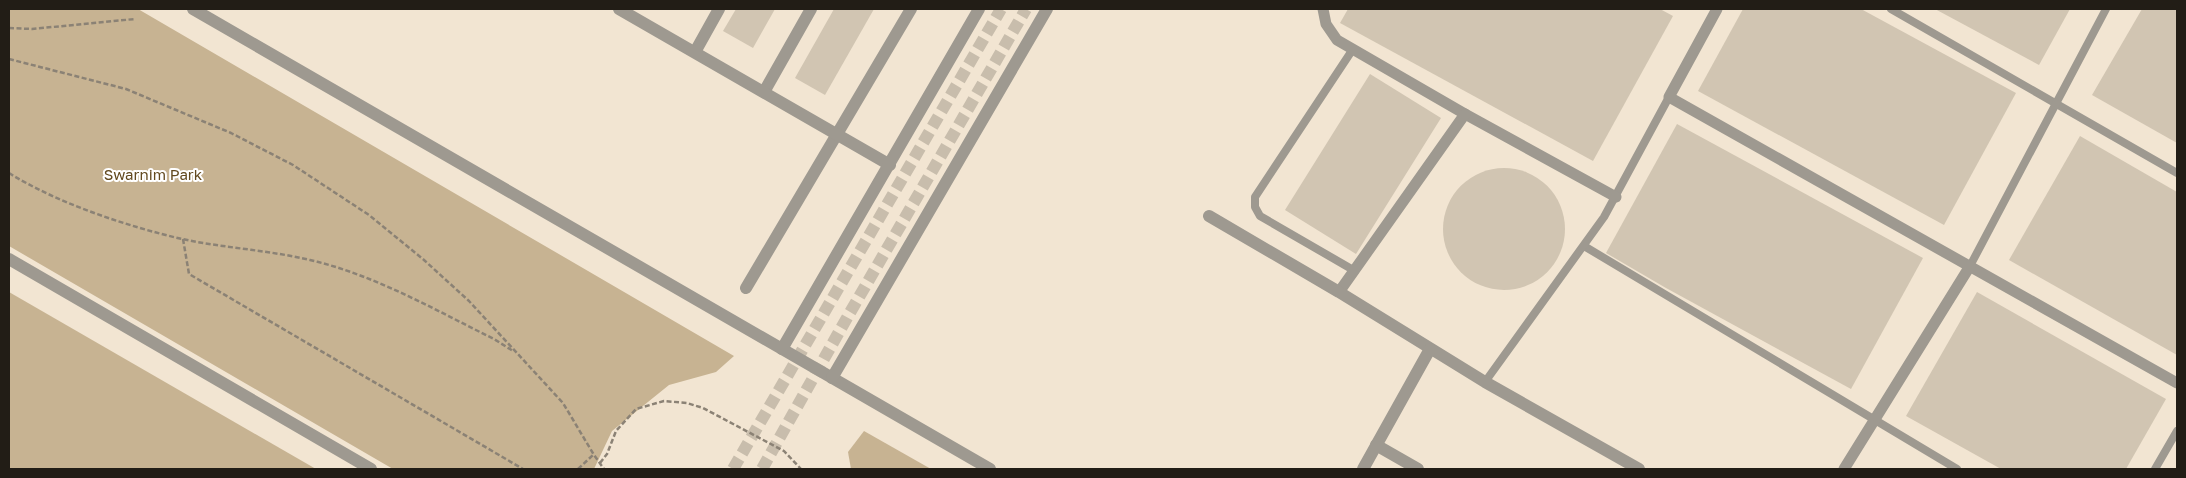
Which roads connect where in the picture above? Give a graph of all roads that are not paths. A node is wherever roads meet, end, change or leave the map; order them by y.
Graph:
1 (193, 9) edge
2 (619, 9) edge
3 (719, 9) edge
4 (811, 9) edge
5 (911, 9) edge
6 (980, 9) edge
7 (1047, 9) edge
8 (1323, 9) edge
9 (1717, 9) edge
10 (1892, 9) edge
11 (2106, 9) edge
12 (1353, 49) junction
13 (695, 52) junction
14 (764, 92) junction
15 (1669, 97) junction
16 (2056, 103) junction
17 (1466, 114) junction
18 (838, 135) junction
19 (890, 165) junction
20 (2177, 173) edge
21 (1616, 197) junction
22 (1209, 216) dead end
23 (1584, 246) junction
24 (9, 259) edge
25 (1970, 266) junction
26 (1355, 271) junction
27 (746, 288) dead end
28 (1340, 292) junction
29 (782, 349) junction
30 (1430, 349) junction
31 (832, 378) junction
32 (1485, 382) junction
33 (2177, 383) edge
34 (1875, 419) junction
35 (2177, 431) edge
36 (1376, 445) junction
37 (371, 469) edge
38 (990, 469) edge
39 (1363, 469) edge
40 (1418, 469) edge
41 (1640, 469) edge
42 (1844, 469) edge
43 (1956, 469) edge
44 (2155, 469) edge

1 - 29 street
2 - 13 street
3 - 13 street
4 - 14 street
5 - 18 street
6 - 19 street
7 - 31 street
8 - 12 street
9 - 15 street
10 - 16 lane
11 - 16 lane
12 - 17 street
12 - 26 lane
13 - 14 street
14 - 18 street
15 - 21 lane
15 - 25 street
16 - 20 lane
16 - 25 lane
17 - 21 street
17 - 26 street
18 - 19 street
18 - 27 street
19 - 29 street
21 - 23 lane
22 - 28 street
23 - 32 lane
23 - 34 lane
24 - 37 street
25 - 33 street
25 - 34 street
26 - 28 street
28 - 30 street
29 - 31 street
30 - 32 street
30 - 36 street
31 - 38 street
32 - 41 street
34 - 42 street
34 - 43 lane
35 - 44 lane
36 - 39 street
36 - 40 street

